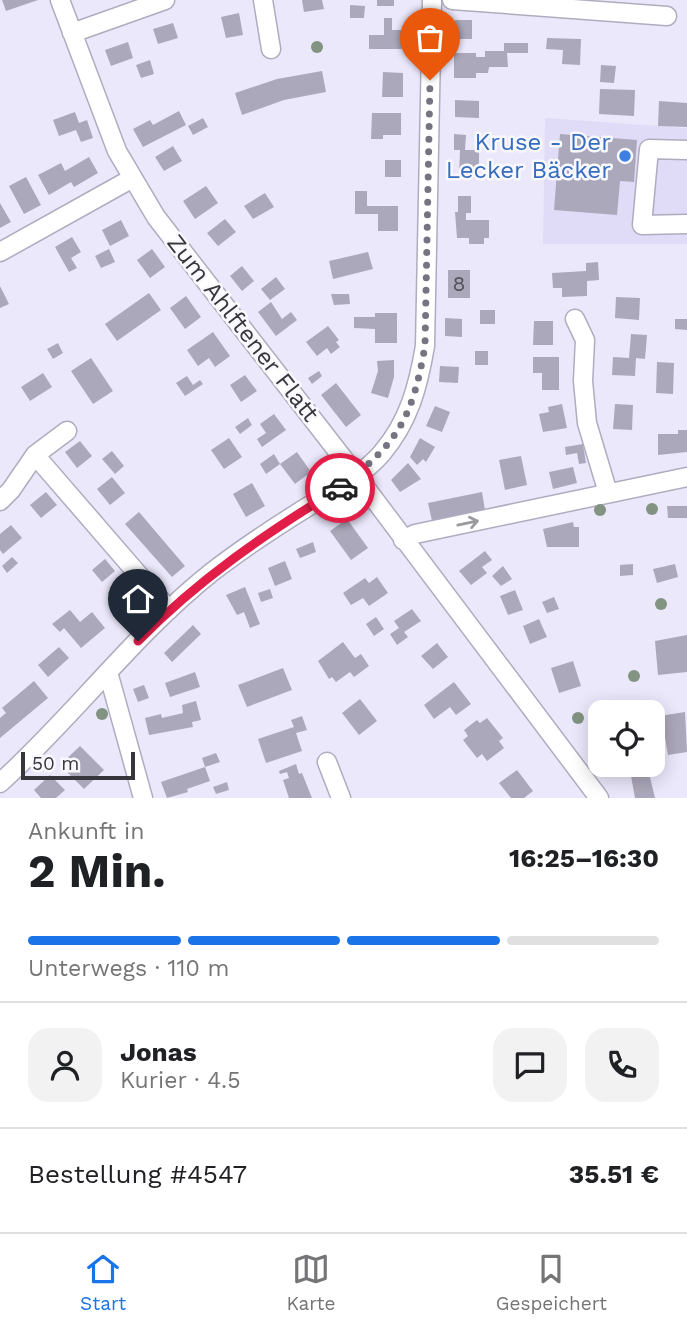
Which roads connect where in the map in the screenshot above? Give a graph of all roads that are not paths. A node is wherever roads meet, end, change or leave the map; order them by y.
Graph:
1 (60, 0) edge
2 (165, 0) edge
3 (263, 0) edge
4 (432, 0) edge
5 (452, 0) edge
6 (667, 16) dead end
7 (72, 33) junction
8 (271, 49) dead end
9 (687, 150) edge
10 (131, 179) junction
11 (687, 224) edge
12 (0, 252) edge
13 (575, 319) dead end
14 (67, 431) dead end
15 (35, 455) junction
16 (356, 475) junction
17 (687, 477) edge
18 (608, 493) junction
19 (0, 501) edge
20 (403, 540) junction
21 (169, 610) junction
22 (108, 672) junction
23 (327, 762) dead end
24 (0, 783) edge
25 (143, 798) edge
26 (341, 798) edge
27 (599, 798) edge

1 - 7 street, Zum Ahlftener Flatt
2 - 7 street
3 - 8 street
4 - 16 street
5 - 6 street
7 - 10 street, Zum Ahlftener Flatt
9 - 11 street
10 - 12 street
10 - 16 street, Zum Ahlftener Flatt
13 - 18 street
14 - 15 street
15 - 19 street
15 - 21 street
16 - 20 street, Zum Ahlftener Flatt
16 - 21 street
17 - 18 street
20 -> 18 street
20 - 27 street, Zum Ahlftener Flatt
21 - 22 street
22 - 24 street
22 - 25 street
23 - 26 street

